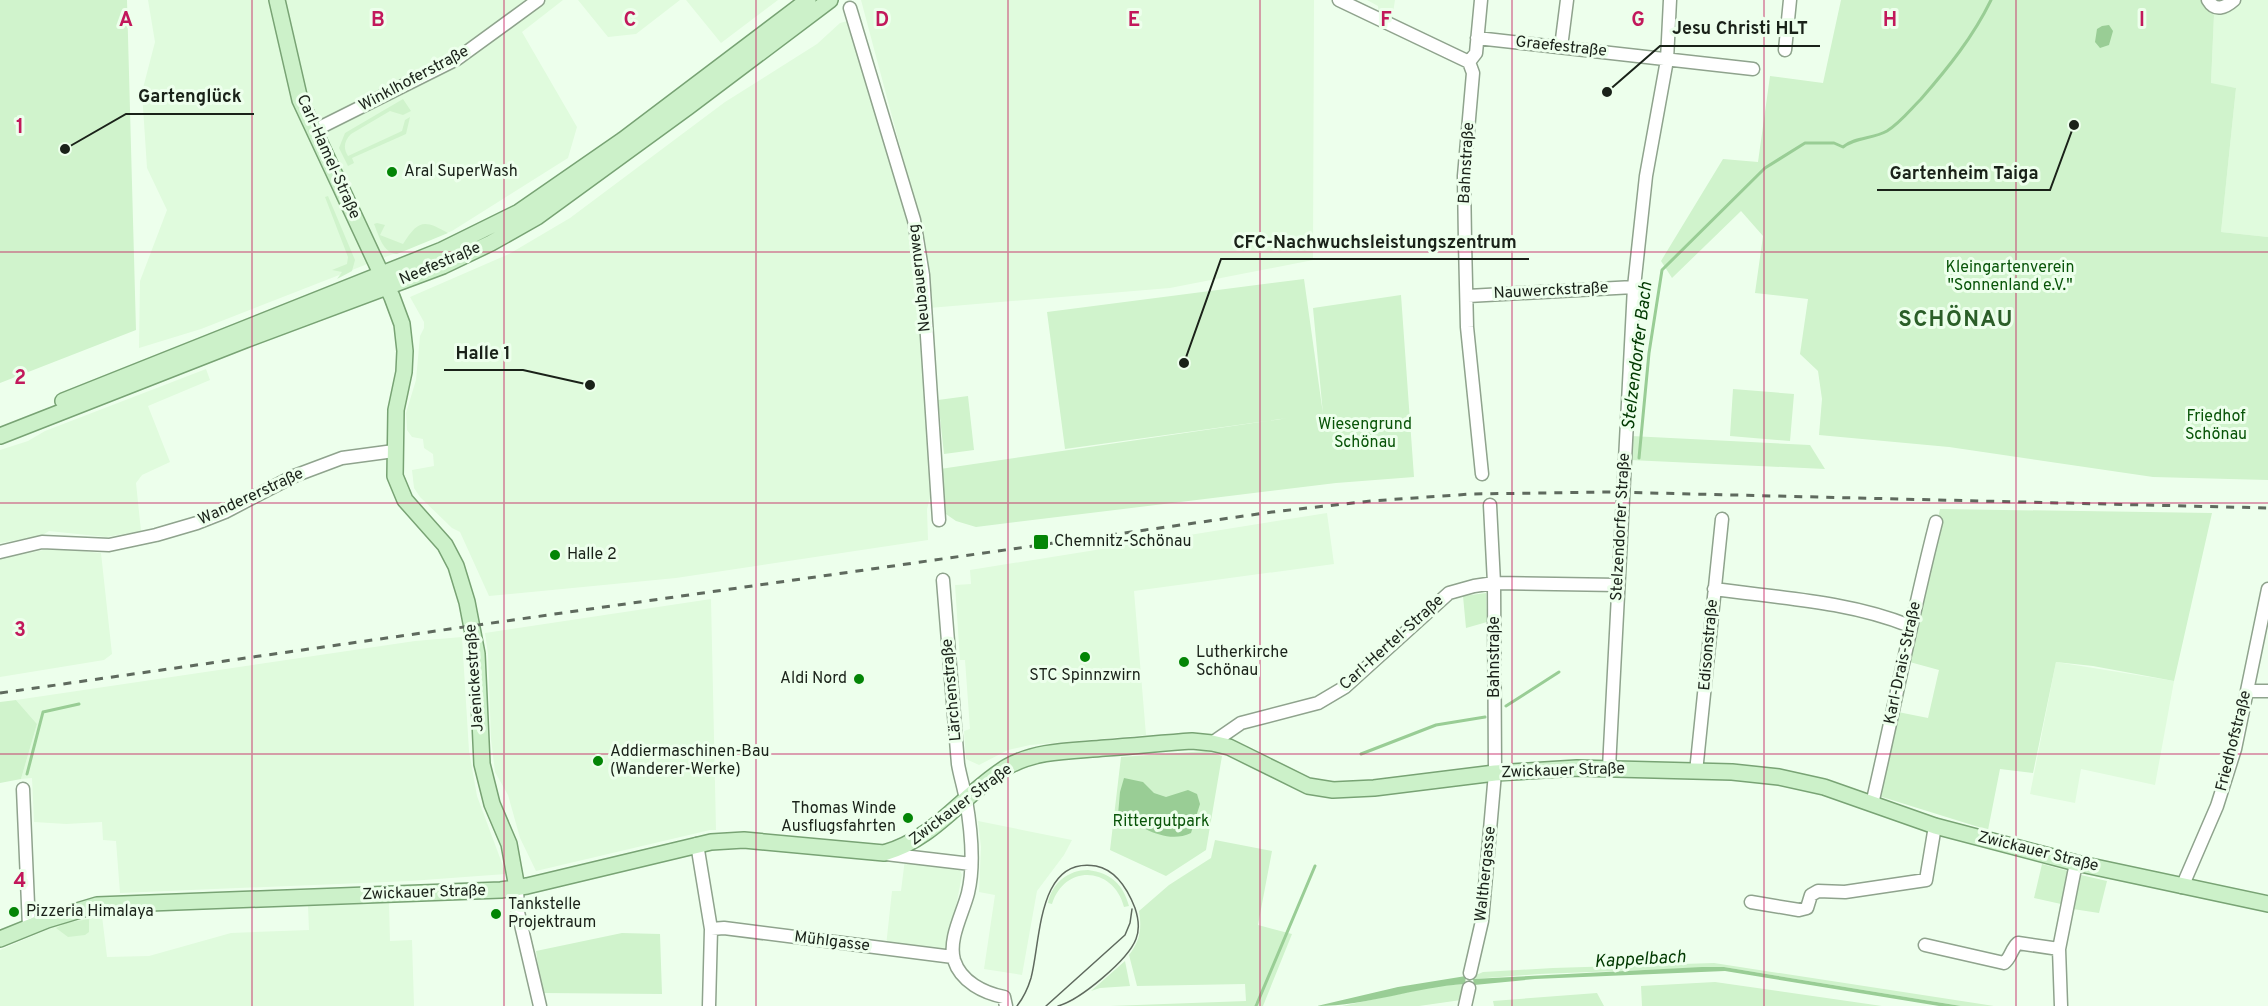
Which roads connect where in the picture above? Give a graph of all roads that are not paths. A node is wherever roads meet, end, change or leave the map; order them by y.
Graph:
1 (277, 0) edge
2 (538, 0) edge
3 (808, 0) edge
4 (830, 0) edge
5 (1339, 0) edge
6 (1481, 0) edge
7 (1567, 0) edge
8 (1670, 0) edge
9 (1790, 0) edge
10 (2208, 0) edge
11 (2234, 0) edge
12 (1354, 5) edge
13 (850, 9) dead end
14 (1477, 38) junction
15 (1561, 47) junction
16 (1785, 50) dead end
17 (1667, 60) junction
18 (1469, 62) junction
19 (1753, 69) dead end
20 (315, 130) junction
21 (384, 281) junction
22 (1634, 287) junction
23 (1468, 296) junction
24 (0, 426) edge
25 (0, 436) edge
26 (394, 451) junction
27 (1482, 474) dead end
28 (1490, 505) dead end
29 (1722, 519) dead end
30 (939, 520) dead end
31 (1936, 522) dead end
32 (0, 552) edge
33 (944, 580) dead end
34 (1494, 583) junction
35 (1618, 585) junction
36 (1714, 589) junction
37 (2268, 589) edge
38 (1910, 626) junction
39 (2268, 691) edge
40 (2247, 692) junction
41 (1212, 743) junction
42 (1610, 768) junction
43 (1696, 772) junction
44 (1495, 773) junction
45 (23, 789) dead end
46 (966, 799) junction
47 (1872, 804) junction
48 (1935, 826) junction
49 (698, 844) junction
50 (884, 853) junction
51 (971, 864) junction
52 (2076, 864) junction
53 (2182, 887) junction
54 (517, 888) junction
55 (1751, 902) dead end
56 (2268, 904) edge
57 (29, 927) junction
58 (718, 929) junction
59 (0, 939) edge
60 (1925, 945) dead end
61 (2059, 949) junction
62 (953, 957) junction
63 (1470, 973) dead end
64 (1469, 988) dead end
65 (540, 1006) edge
66 (709, 1006) edge
67 (1006, 1006) edge
68 (1465, 1006) edge
69 (2061, 1006) edge

1 - 20 main road, Carl-Hamel-Straße
2 - 20 street, Winklhoferstraße
3 - 21 main road, Neefestraße
4 - 21 main road, Neefestraße
5 - 12 street
6 - 14 street, Bahnstraße
7 - 15 street
8 - 17 street, Stelzendorfer Straße
9 - 16 street
10 - 11 street
12 - 18 street
13 - 30 street, Neubauernweg
14 - 15 street, Graefestraße
14 - 18 street, Bahnstraße
15 - 17 street, Graefestraße
17 - 19 street, Graefestraße
17 - 22 street, Stelzendorfer Straße
18 - 23 street, Bahnstraße
20 - 21 main road, Carl-Hamel-Straße
21 - 24 main road, Neefestraße
21 - 25 main road, Neefestraße
21 - 26 main road, Jaenickestraße
22 - 23 street, Nauwerckstraße
22 - 35 street, Stelzendorfer Straße
23 - 27 street, Bahnstraße
26 - 32 street, Wandererstraße
26 - 54 main road, Jaenickestraße
28 - 34 street, Bahnstraße
29 - 36 street, Edisonstraße
31 - 38 street, Karl-Drais-Straße
33 - 46 street, Lärchenstraße
34 - 35 street, Carl-Hertel-Straße
34 - 41 street, Carl-Hertel-Straße
34 - 44 street, Bahnstraße
35 - 42 street, Stelzendorfer Straße
36 - 38 street
36 - 43 street, Edisonstraße
37 - 40 street, Friedhofstraße
38 - 47 street, Karl-Drais-Straße
39 - 40 street
40 - 53 street, Friedhofstraße
41 - 44 main road, Zwickauer Straße
41 - 46 main road, Zwickauer Straße
42 - 43 main road, Zwickauer Straße
42 - 44 main road, Zwickauer Straße
43 - 47 main road, Zwickauer Straße
44 - 63 street, Walthergasse
45 - 57 street
46 - 50 main road, Zwickauer Straße
46 - 51 street, Lärchenstraße
47 - 48 main road, Zwickauer Straße
48 - 52 main road, Zwickauer Straße
48 - 55 street
49 - 50 main road, Zwickauer Straße
49 - 54 main road, Zwickauer Straße
49 - 58 street
50 - 51 street, Zwickauer Straße
51 - 62 street, Lärchenstraße
52 - 53 main road, Zwickauer Straße
52 - 61 street
53 - 56 main road, Zwickauer Straße
54 - 57 main road, Zwickauer Straße
54 - 65 street
57 - 59 main road, Zwickauer Straße
58 - 62 street, Mühlgasse
58 - 66 street
60 - 61 street
61 - 69 street
62 - 67 street
64 - 68 street

